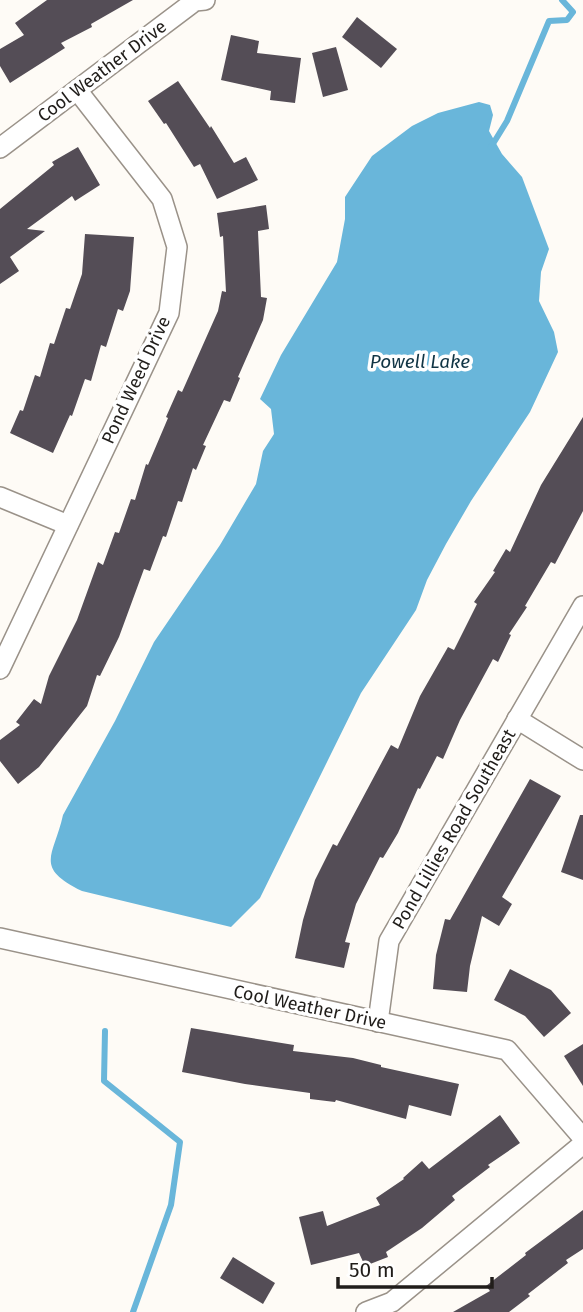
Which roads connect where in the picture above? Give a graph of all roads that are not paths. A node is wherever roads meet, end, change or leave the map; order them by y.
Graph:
1 (205, 0) edge
2 (77, 90) junction
3 (0, 148) edge
4 (0, 497) edge
5 (68, 525) junction
6 (583, 606) edge
7 (0, 669) edge
8 (517, 719) junction
9 (583, 760) edge
10 (0, 938) edge
11 (379, 1022) junction
12 (583, 1138) edge
13 (583, 1144) edge
14 (366, 1312) edge

1 - 2 street, Cool Weather Drive
2 - 3 street, Cool Weather Drive
2 - 5 street, Pond Weed Drive
4 - 5 street
5 - 7 street, Pond Weed Drive
6 - 8 street, Pond Lillies Road Southeast
8 - 9 street, Pond Lillies Road Southeast
8 - 11 street, Pond Lillies Road Southeast
10 - 11 street, Cool Weather Drive
11 - 12 street, Cool Weather Drive
13 - 14 street

